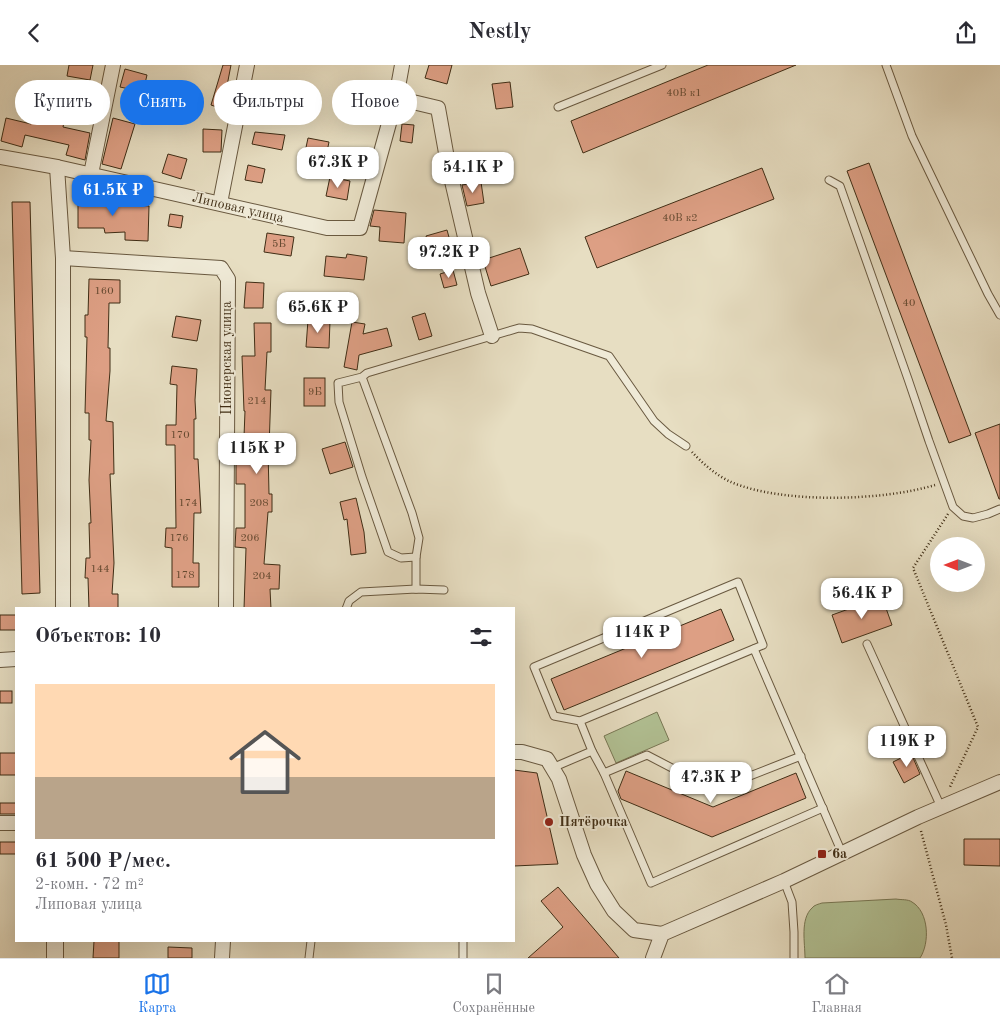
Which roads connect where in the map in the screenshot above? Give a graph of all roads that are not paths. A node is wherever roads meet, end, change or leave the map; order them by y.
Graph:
1 (114, 65) edge
2 (247, 65) edge
3 (402, 65) edge
4 (662, 65) edge
5 (886, 65) edge
6 (399, 80) edge
7 (417, 103) edge
8 (558, 107) dead end
9 (388, 125) edge
10 (0, 157) edge
11 (57, 167) junction
12 (91, 174) junction
13 (829, 180) dead end
14 (220, 203) junction
15 (63, 258) junction
16 (1000, 315) edge
17 (492, 336) junction
18 (362, 377) junction
19 (686, 446) road end
20 (1000, 509) edge
21 (416, 557) junction
22 (416, 589) junction
23 (444, 590) dead end
24 (63, 607) edge
25 (226, 607) edge
26 (347, 607) edge
27 (868, 643) dead end
28 (754, 649) junction
29 (15, 659) edge
30 (0, 660) edge
31 (580, 721) junction
32 (592, 751) junction
33 (515, 753) edge
34 (800, 756) junction
35 (552, 768) junction
36 (604, 773) junction
37 (1000, 782) edge
38 (941, 807) junction
39 (823, 808) junction
40 (0, 823) edge
41 (15, 823) edge
42 (842, 853) junction
43 (784, 881) junction
44 (662, 935) junction
45 (55, 942) edge
46 (223, 942) edge
47 (311, 942) edge
48 (463, 942) edge
49 (55, 958) edge
50 (222, 958) edge
51 (309, 958) edge
52 (463, 958) edge
53 (652, 958) edge
54 (794, 958) edge

1 - 12 street
2 - 14 street
3 - 6 street
4 - 8 lane
5 - 16 lane
7 - 17 street
9 - 14 street, Липовая улица
10 - 11 street, Липовая улица
11 - 12 street, Липовая улица
11 - 15 street
12 - 14 street, Липовая улица
13 - 20 lane
15 - 24 street
15 - 25 street, Пионерская улица
17 - 18 lane
17 - 19 lane
18 - 21 lane
18 - 21 lane
21 - 22 lane
22 - 23 lane
22 - 26 lane
27 - 38 lane
28 - 31 lane
28 - 31 lane
28 - 34 lane
29 - 30 street
31 - 32 lane
32 - 35 lane
32 - 36 lane
33 - 35 street
34 - 36 lane
34 - 39 lane
35 - 44 street
36 - 39 lane
37 - 38 street
38 - 42 street
39 - 42 lane
40 - 41 street
42 - 43 street
43 - 44 street
43 - 54 lane
44 - 53 street
45 - 49 street
46 - 50 street
47 - 51 lane
48 - 52 lane

